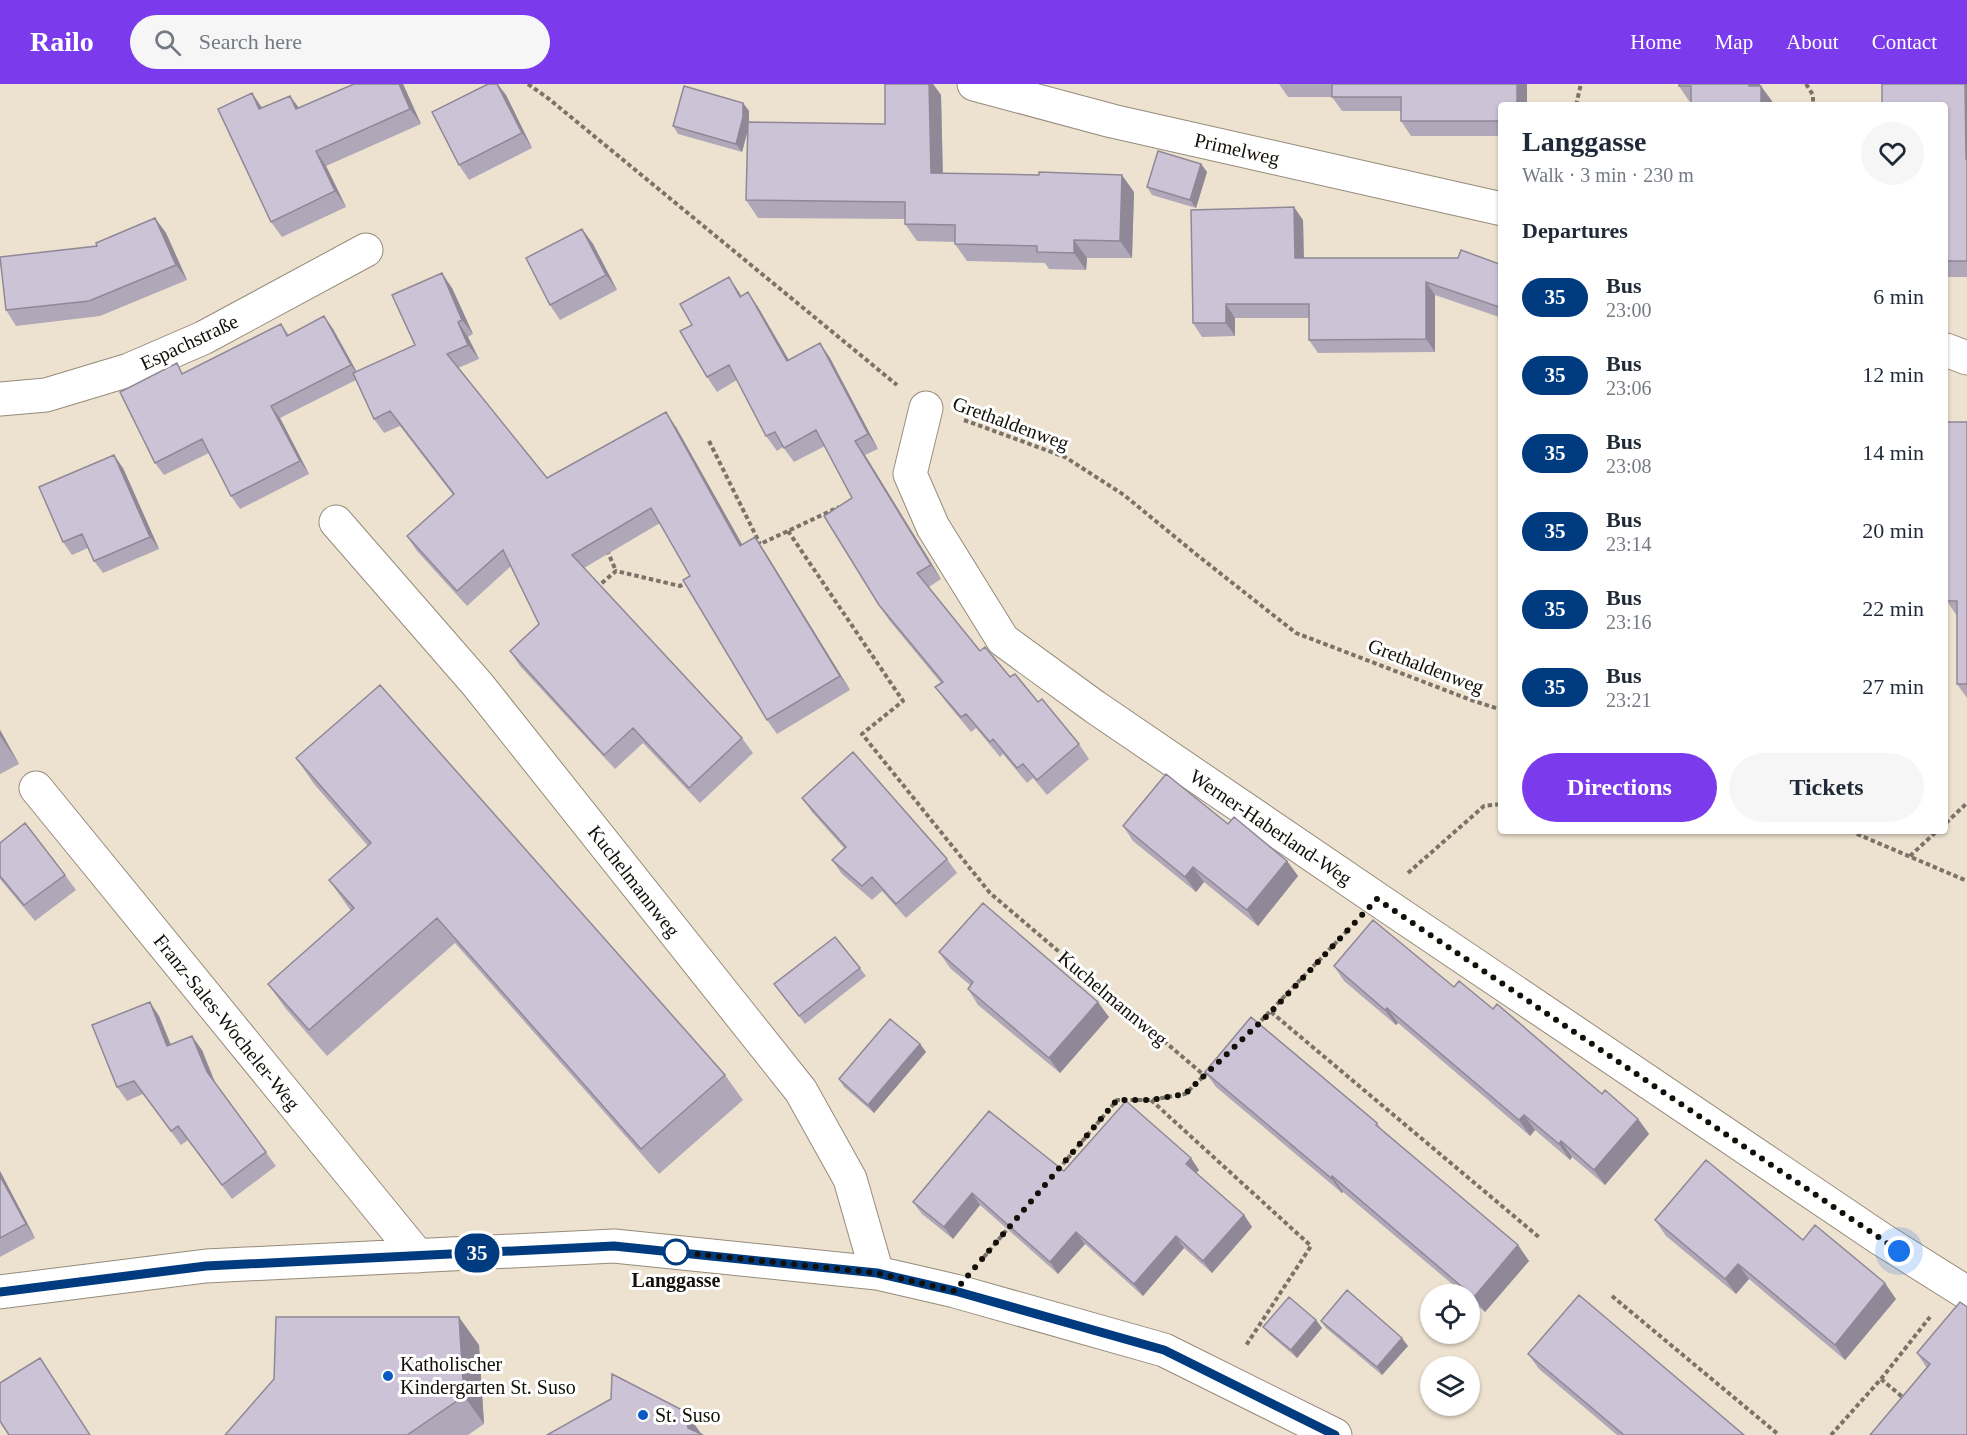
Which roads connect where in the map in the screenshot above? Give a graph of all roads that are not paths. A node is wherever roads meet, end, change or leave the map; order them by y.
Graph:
1 (974, 84) edge
2 (1498, 208) edge
3 (366, 250) dead end
4 (1948, 352) edge
5 (1967, 358) edge
6 (0, 399) edge
7 (927, 408) road end
8 (336, 522) dead end
9 (36, 788) dead end
10 (418, 1256) junction
11 (877, 1273) junction
12 (1961, 1290) edge
13 (0, 1292) edge
14 (1335, 1435) edge

1 - 2 street, Primelweg
3 - 6 street, Espachstraße
4 - 5 street
7 - 12 street, Werner-Haberland-Weg
8 - 11 street, Kuchelmannweg
9 - 10 street, Franz-Sales-Wocheler-Weg
10 - 11 street
10 - 13 street
11 - 14 street

